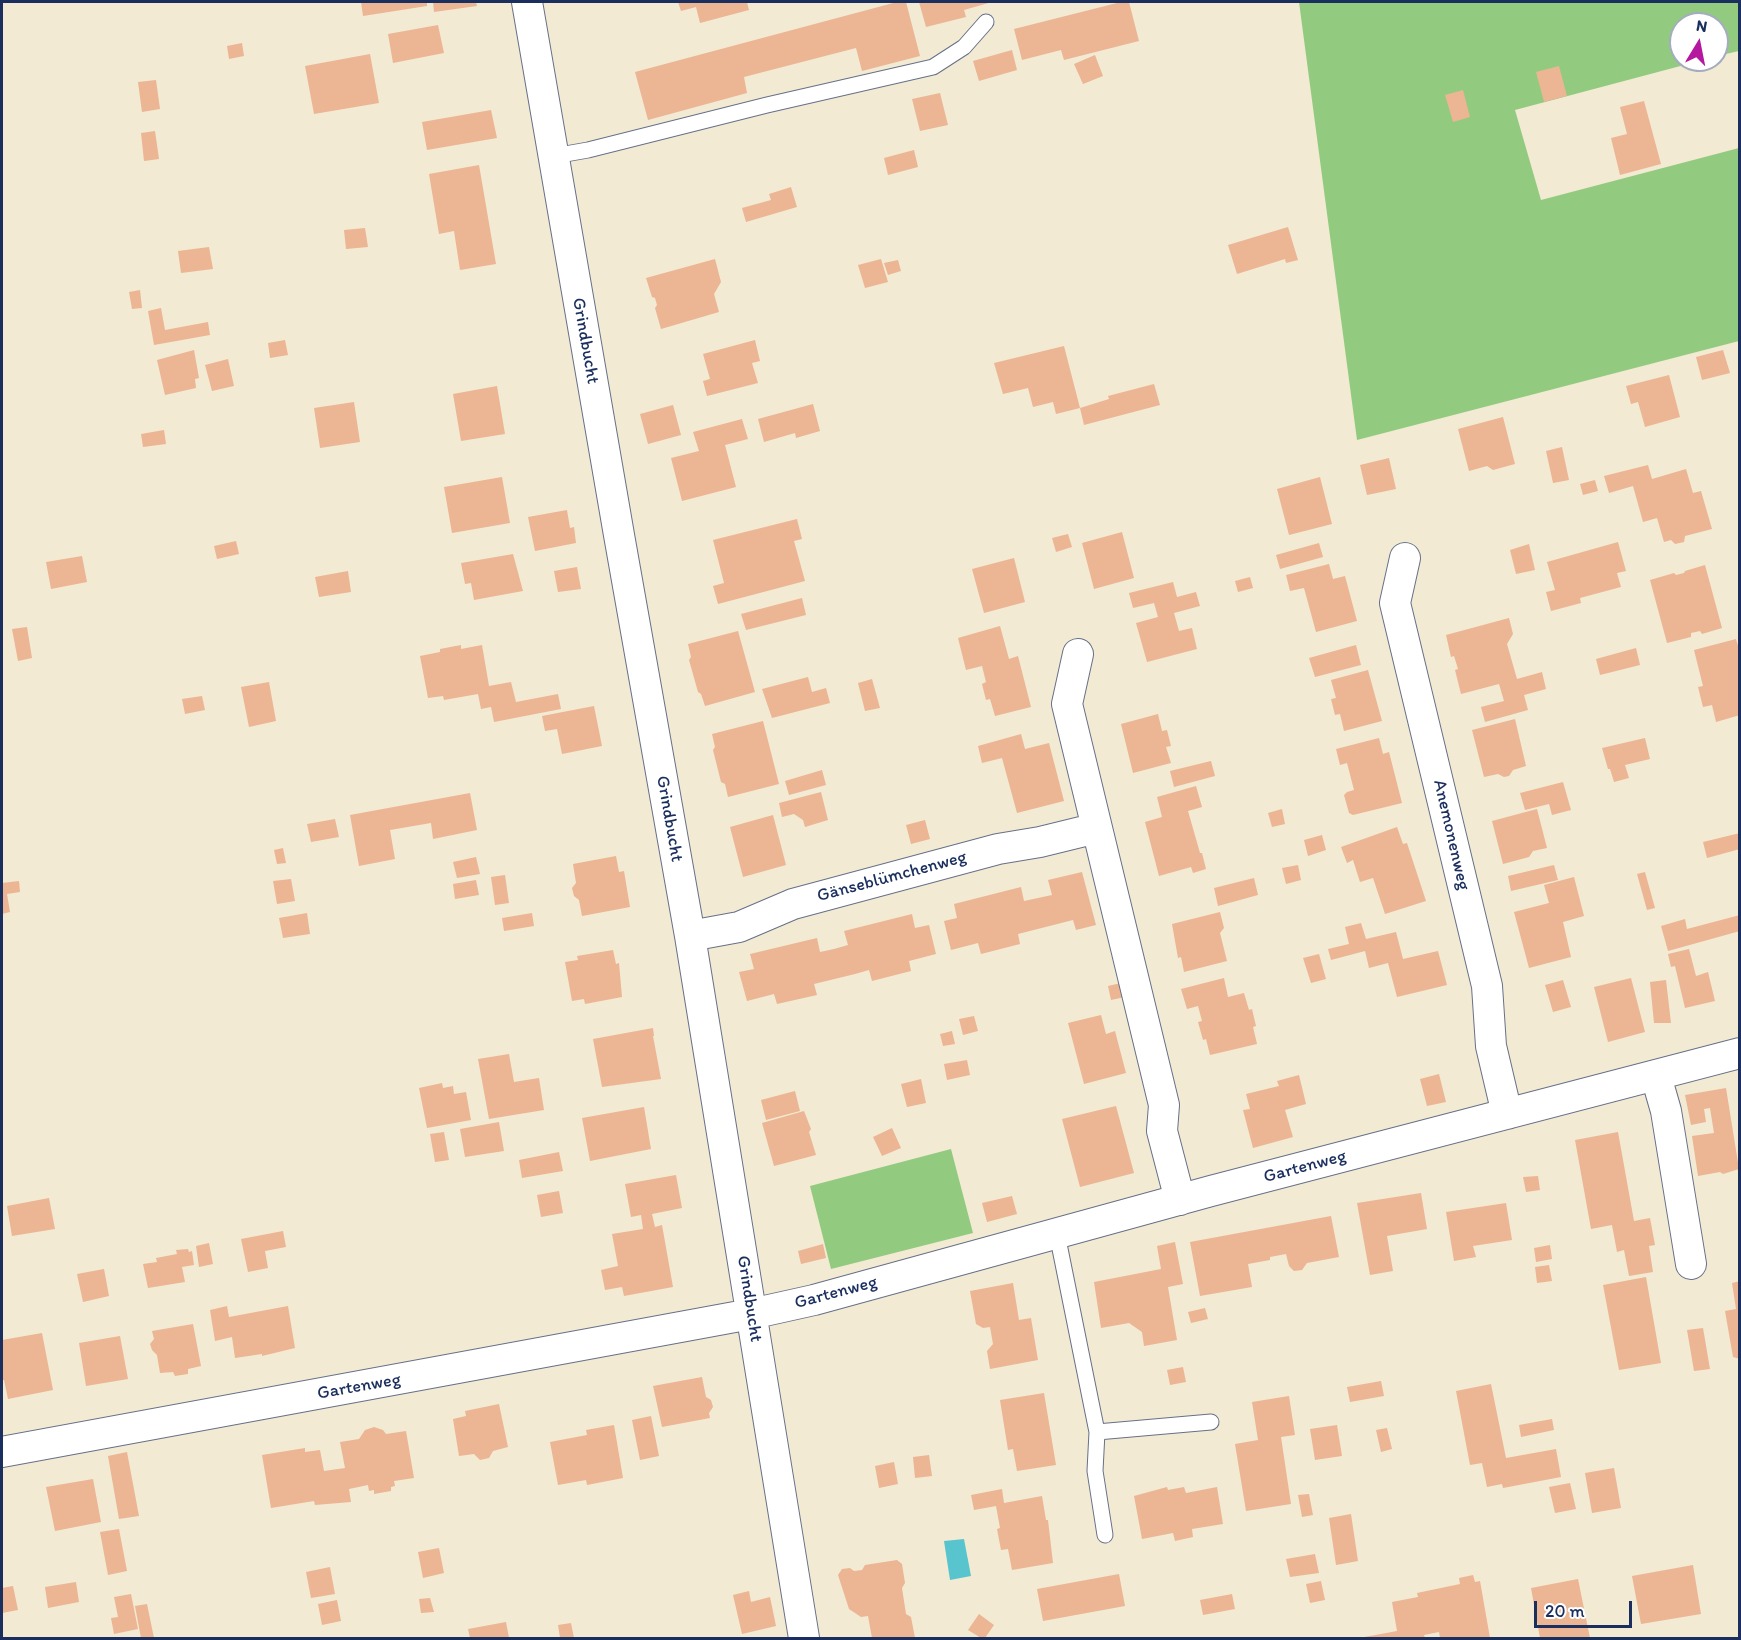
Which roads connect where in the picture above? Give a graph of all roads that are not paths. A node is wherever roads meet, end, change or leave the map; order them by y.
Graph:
1 (527, 2) edge
2 (986, 22) dead end
3 (554, 156) junction
4 (1405, 558) dead end
5 (1078, 654) dead end
6 (1097, 828) junction
7 (690, 936) junction
8 (1740, 1053) edge
9 (1656, 1076) junction
10 (1507, 1114) junction
11 (1180, 1200) junction
12 (1057, 1234) junction
13 (1691, 1264) dead end
14 (751, 1314) junction
15 (1211, 1422) dead end
16 (1096, 1432) junction
17 (2, 1452) edge
18 (1105, 1535) dead end
19 (804, 1638) edge

1 - 3 street, Grindbucht
2 - 3 lane
3 - 7 street, Grindbucht
4 - 10 street, Anemonenweg
5 - 6 street
6 - 7 street, Gänseblümchenweg
6 - 11 street
7 - 14 street, Grindbucht
8 - 9 street, Gartenweg
9 - 10 street, Gartenweg
9 - 13 street
10 - 11 street, Gartenweg
11 - 12 street, Gartenweg
12 - 14 street, Gartenweg
12 - 16 lane
14 - 17 street, Gartenweg
14 - 19 street, Grindbucht
15 - 16 lane
16 - 18 lane

